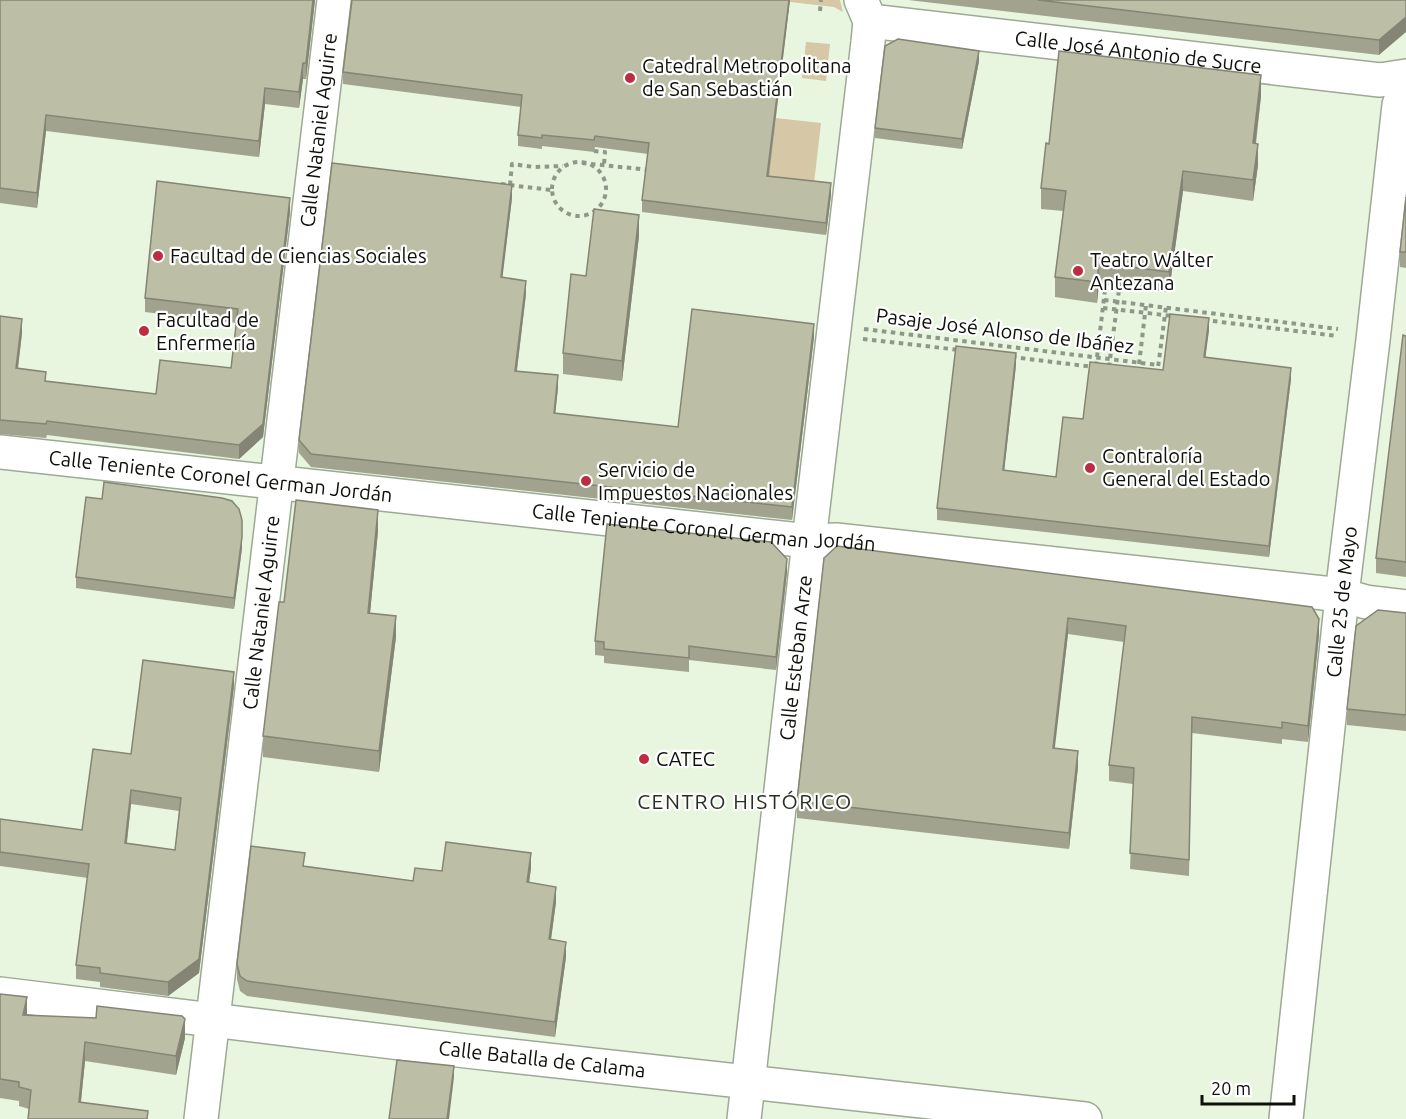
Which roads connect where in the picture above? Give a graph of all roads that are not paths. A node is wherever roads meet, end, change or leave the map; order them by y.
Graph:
1 (334, 0) edge
2 (866, 10) edge
3 (1406, 76) edge
4 (1406, 86) edge
5 (0, 452) edge
6 (276, 483) junction
7 (808, 542) junction
8 (1342, 595) junction
9 (1406, 607) edge
10 (0, 994) edge
11 (213, 1022) junction
12 (749, 1082) junction
13 (201, 1119) edge
14 (744, 1119) edge
15 (1085, 1119) edge
16 (1286, 1119) edge

1 - 6 street, Calle Nataniel Aguirre
2 - 3 street, Calle José Antonio de Sucre
2 - 7 street, Calle Esteban Arze
4 - 8 street, Calle 25 de Mayo
5 - 6 street, Calle Teniente Coronel German Jordán
6 - 7 street, Calle Teniente Coronel German Jordán
6 - 11 street, Calle Nataniel Aguirre
7 - 8 street, Calle Teniente Coronel German Jordán
7 - 12 street, Calle Esteban Arze
8 - 9 street, Calle Teniente Coronel German Jordán
8 - 16 street, Calle 25 de Mayo
10 - 11 street, Calle Batalla de Calama
11 - 12 street, Calle Batalla de Calama
11 - 13 street, Calle Nataniel Aguirre
12 - 14 street, Calle Esteban Arze
12 - 15 street, Calle Batalla de Calama

